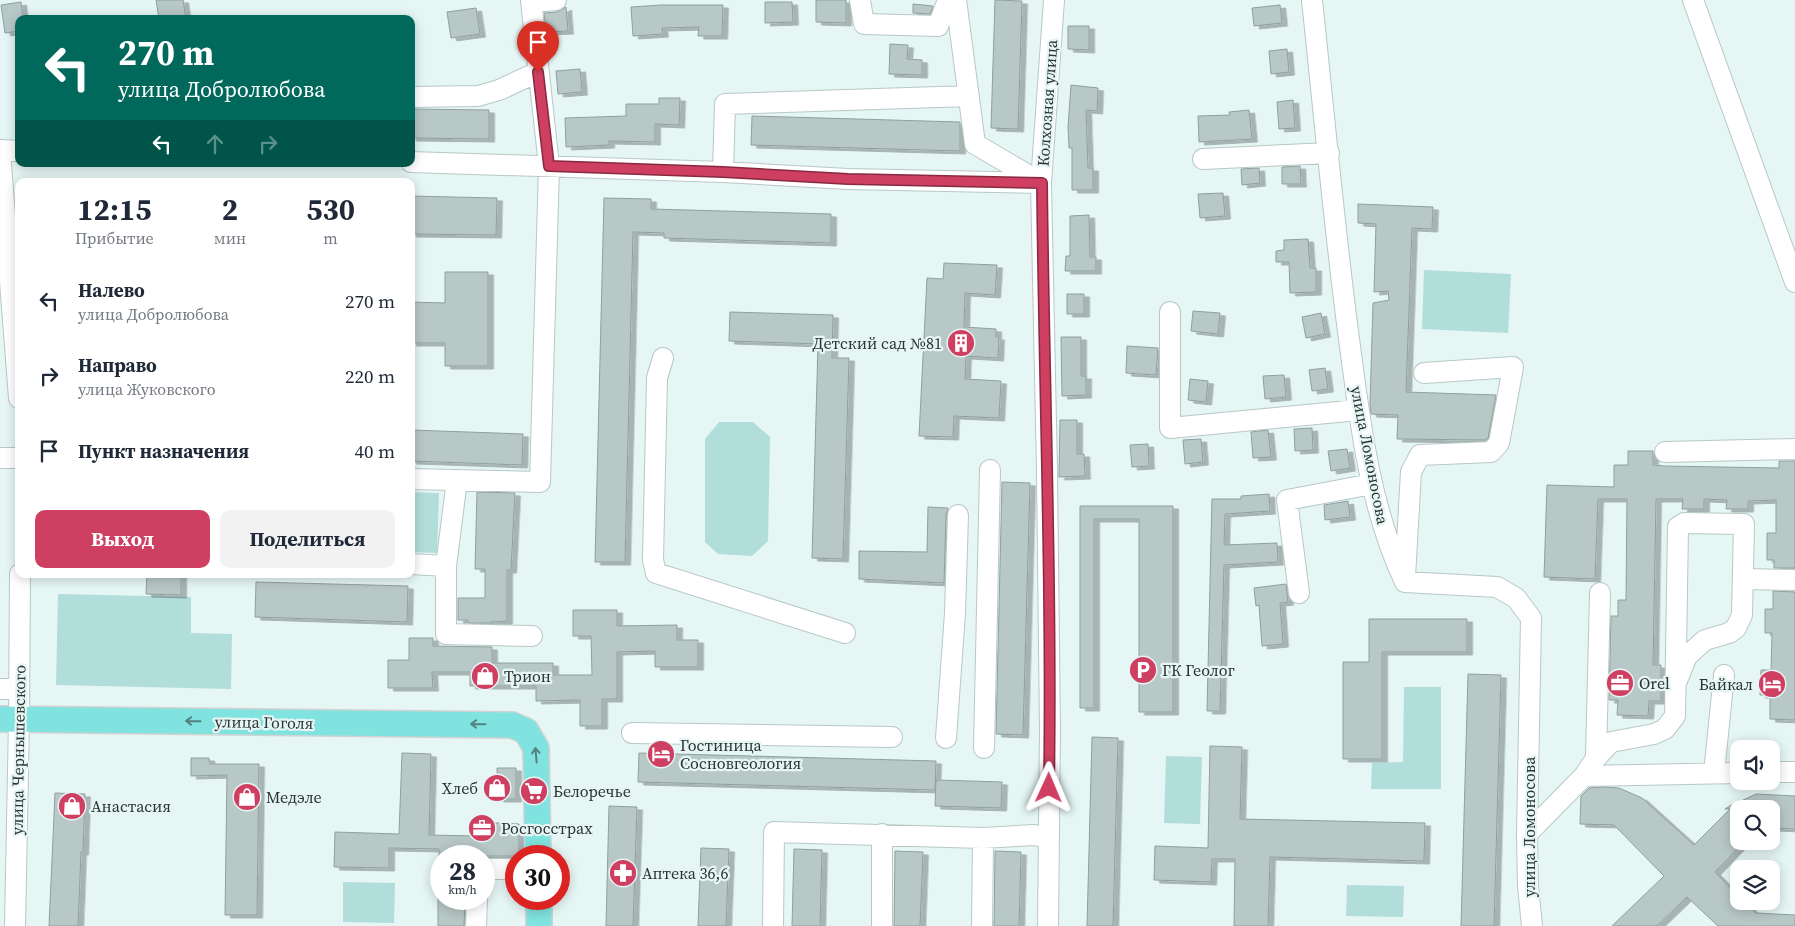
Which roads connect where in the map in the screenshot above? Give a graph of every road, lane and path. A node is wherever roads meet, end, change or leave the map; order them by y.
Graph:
1 (556, 0) edge
2 (860, 0) edge
3 (948, 0) edge
4 (956, 0) edge
5 (1054, 0) edge
6 (1312, 0) edge
7 (1693, 0) edge
8 (531, 1) edge
9 (538, 72) junction
10 (969, 96) junction
11 (415, 97) edge
12 (0, 151) edge
13 (15, 151) edge
14 (1329, 153) junction
15 (1203, 159) dead end
16 (415, 162) edge
17 (549, 166) junction
18 (723, 172) junction
19 (1042, 183) junction
20 (1795, 282) edge
21 (1170, 312) dead end
22 (15, 346) edge
23 (663, 358) dead end
24 (1424, 373) dead end
25 (1358, 410) junction
26 (1795, 448) edge
27 (1665, 452) dead end
28 (0, 458) edge
29 (15, 458) edge
30 (990, 470) dead end
31 (415, 479) edge
32 (457, 480) junction
33 (1372, 484) junction
34 (958, 515) dead end
35 (415, 564) edge
36 (446, 566) junction
37 (20, 578) edge
38 (1743, 579) junction
39 (1795, 580) edge
40 (1405, 582) junction
41 (1299, 593) dead end
42 (1600, 593) dead end
43 (845, 633) dead end
44 (532, 636) dead end
45 (1724, 675) dead end
46 (1676, 683) junction
47 (9, 689) edge
48 (10, 719) edge
49 (632, 733) dead end
50 (892, 737) dead end
51 (946, 738) dead end
52 (984, 748) dead end
53 (1596, 758) junction
54 (1780, 772) edge
55 (1795, 772) edge
56 (1714, 773) junction
57 (1730, 773) edge
58 (1584, 776) junction
59 (882, 834) junction
60 (1527, 834) junction
61 (983, 838) junction
62 (1049, 838) junction
63 (538, 845) edge
64 (477, 910) edge
65 (539, 910) edge
66 (15, 926) edge
67 (476, 926) edge
68 (540, 926) edge
69 (773, 926) edge
70 (882, 926) edge
71 (982, 926) edge
72 (1048, 926) edge
73 (1532, 926) edge

1 - 8 street
2 - 3 street
4 - 10 street
5 - 19 street, Колхозная улица
6 - 14 street, улица Ломоносова
7 - 20 street
8 - 9 street
9 - 11 street
9 - 17 street
10 - 18 street
10 - 19 street
12 - 13 street
12 - 22 street
14 - 15 street
14 - 25 street, улица Ломоносова
16 - 17 street
17 - 18 street
17 - 32 street
18 - 19 street
19 - 62 street, Колхозная улица
21 - 25 street
23 - 43 street
24 - 40 street
25 - 33 street, улица Ломоносова
26 - 27 street
28 - 29 street
30 - 52 street
31 - 32 street
32 - 36 street
33 - 40 street, улица Ломоносова
33 - 41 street
34 - 51 street
35 - 36 street
36 - 44 street
37 - 47 street, улица Чернышевского
38 - 39 street
38 - 46 street
38 - 46 street
40 - 60 street, улица Ломоносова
42 - 53 street
45 - 56 street
46 - 53 street
47 - 48 street, улица Чернышевского
63 -> 48 main road, улица Гоголя
48 - 66 street, улица Чернышевского
49 - 50 street
53 - 58 street
54 - 55 street
56 - 57 street
56 - 58 street
58 - 60 street
59 - 61 street
59 - 69 street
59 - 70 street
60 - 73 street, улица Ломоносова
61 - 62 street
61 - 71 street
62 - 72 street, Колхозная улица
64 - 67 street
65 - 68 main road

